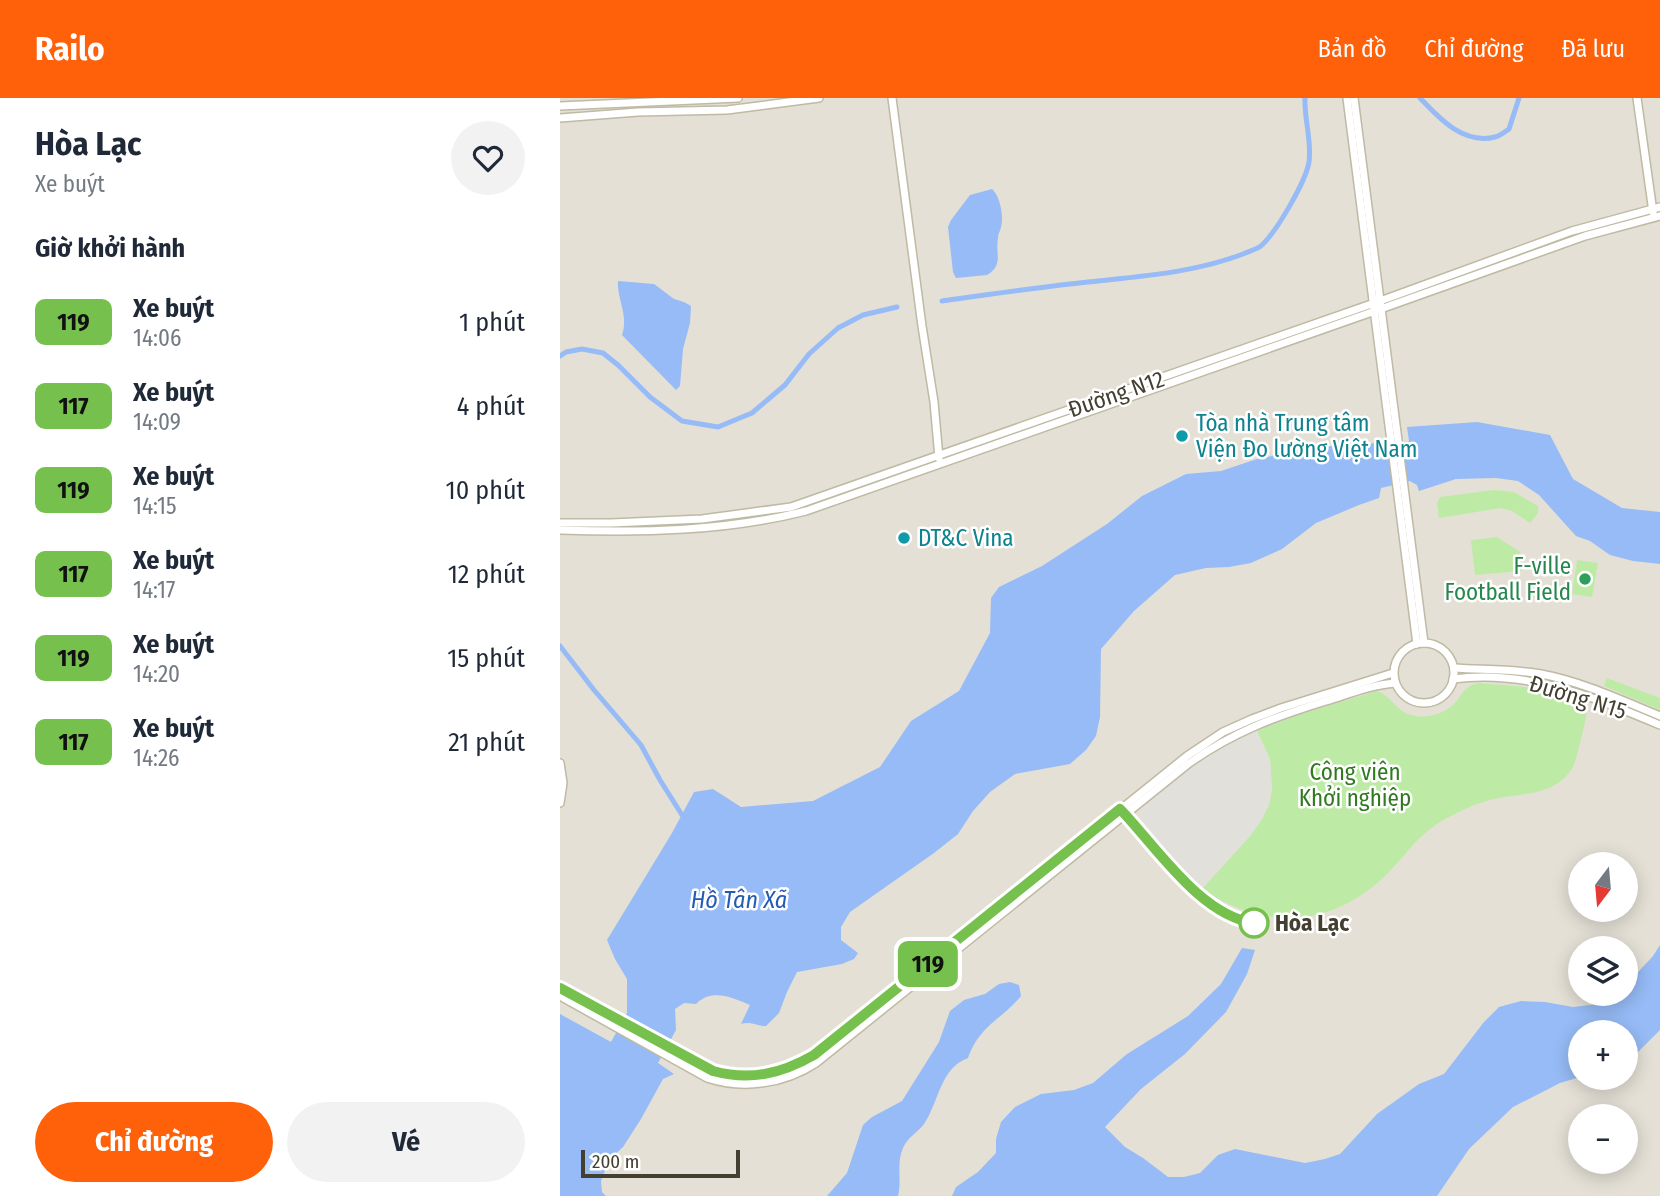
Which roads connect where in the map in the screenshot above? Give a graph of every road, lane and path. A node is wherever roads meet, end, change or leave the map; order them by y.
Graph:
1 (738, 98) edge
2 (819, 98) edge
3 (892, 98) edge
4 (1347, 98) edge
5 (1354, 98) edge
6 (1637, 98) edge
7 (560, 106) edge
8 (560, 118) edge
9 (1656, 212) edge
10 (1377, 306) junction
11 (940, 460) junction
12 (560, 523) edge
13 (560, 530) edge
14 (1420, 643) junction
15 (1454, 668) junction
16 (1393, 673) junction
17 (1453, 679) junction
18 (1395, 682) junction
19 (1660, 716) edge
20 (1660, 725) edge
21 (560, 763) edge
22 (1164, 779) junction
23 (560, 803) edge
24 (560, 988) edge
25 (560, 996) edge
26 (627, 1030) junction

1 - 7 street
2 - 8 street
3 - 11 street
4 - 10 street
5 - 10 street
6 - 9 street
9 - 10 street, Đường N12
10 - 11 street, Đường N12
10 - 14 street
11 - 12 street, Đường N12
11 - 13 street, Đường N12
14 - 15 street
14 - 16 street
15 - 17 street
15 - 19 street, Đường N15
16 - 18 street
16 - 22 street
17 - 18 street
17 - 20 street, Đường N15
18 - 22 street
21 - 23 street
22 - 26 street
24 - 26 street
25 - 26 street

